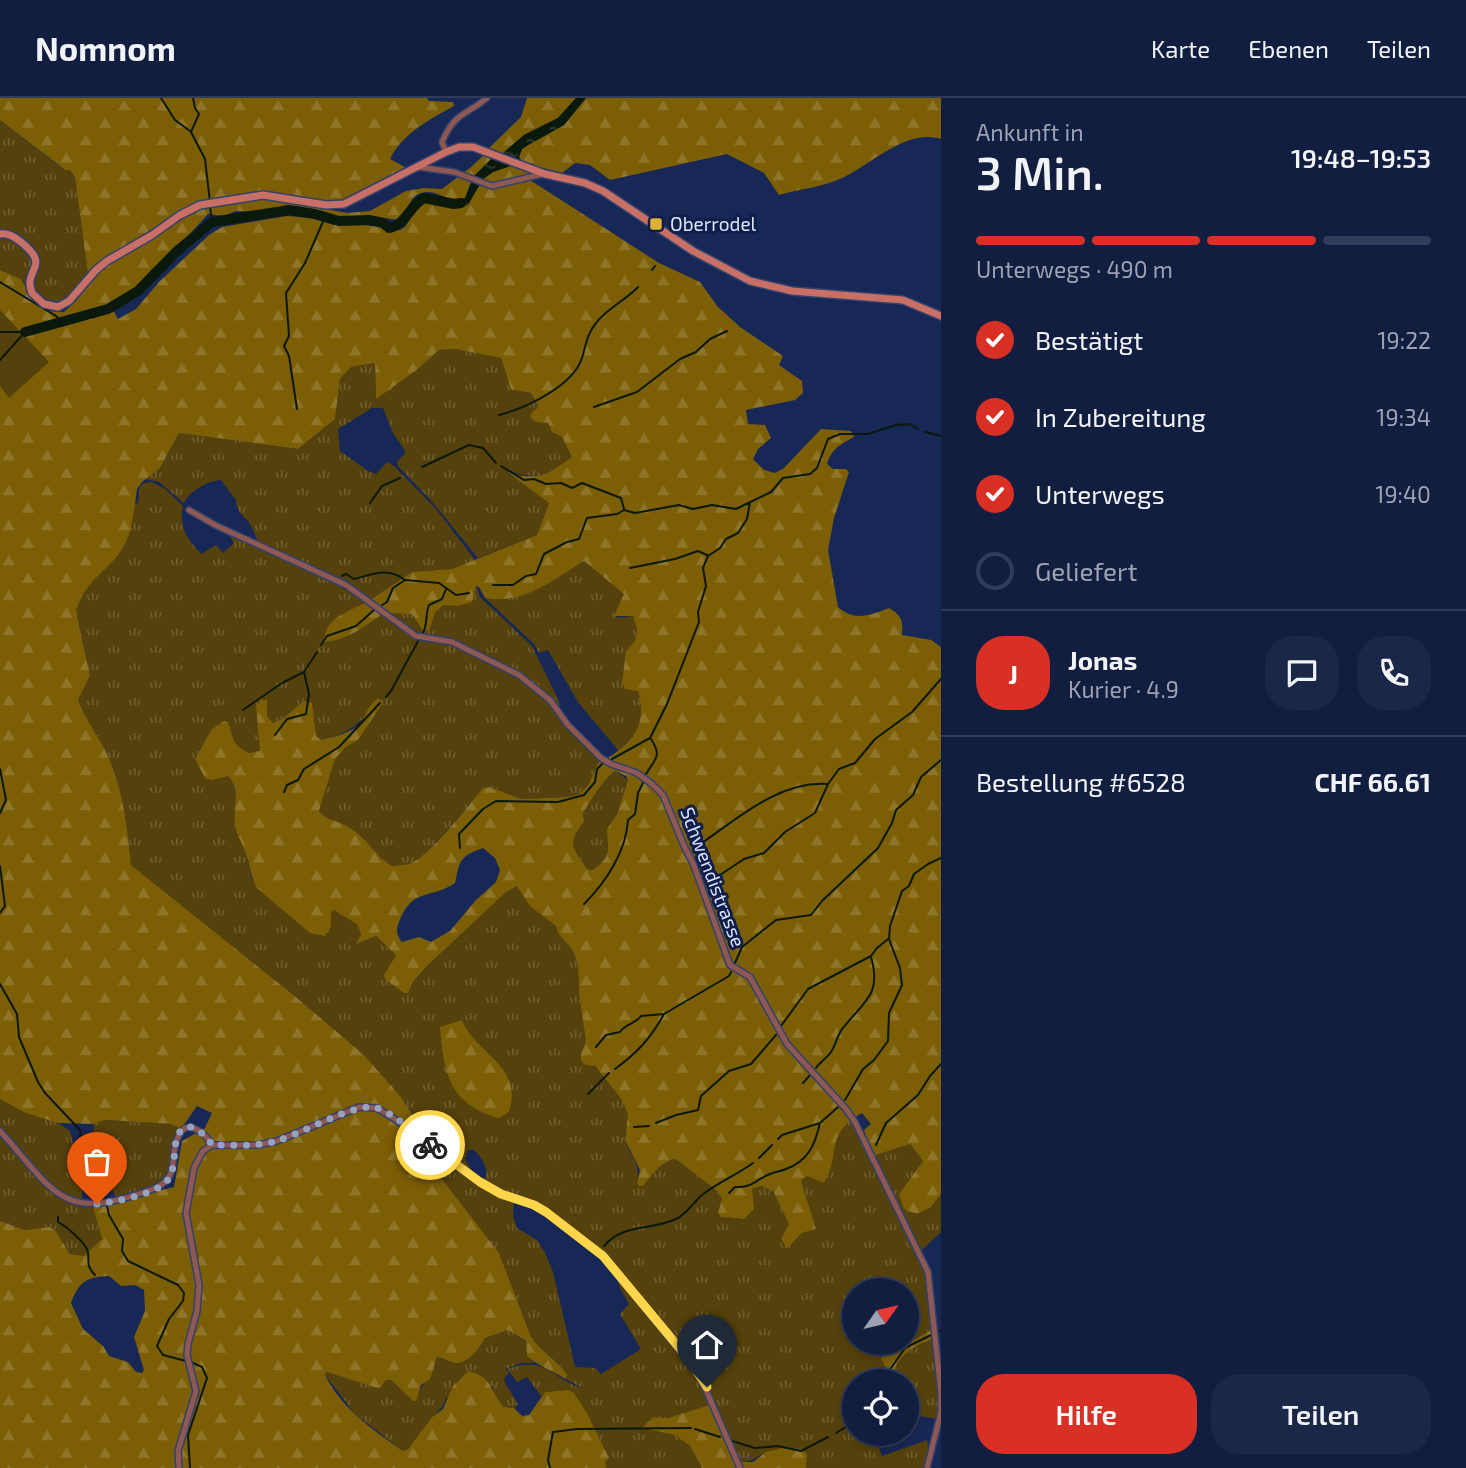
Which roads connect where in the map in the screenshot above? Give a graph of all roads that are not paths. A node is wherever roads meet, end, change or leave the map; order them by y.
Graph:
1 (487, 98) edge
2 (446, 152) junction
3 (418, 167) junction
4 (545, 174) junction
5 (0, 234) edge
6 (941, 316) edge
7 (189, 510) dead end
8 (0, 1131) edge
9 (212, 1145) junction
10 (179, 1468) edge
11 (740, 1468) edge
12 (927, 1468) edge

1 - 2 street
2 - 3 street
2 - 4 street
3 - 4 street
3 - 5 street
4 - 6 street
7 - 12 street, Schwendistrasse
8 - 9 street
9 - 10 street
9 - 11 street

